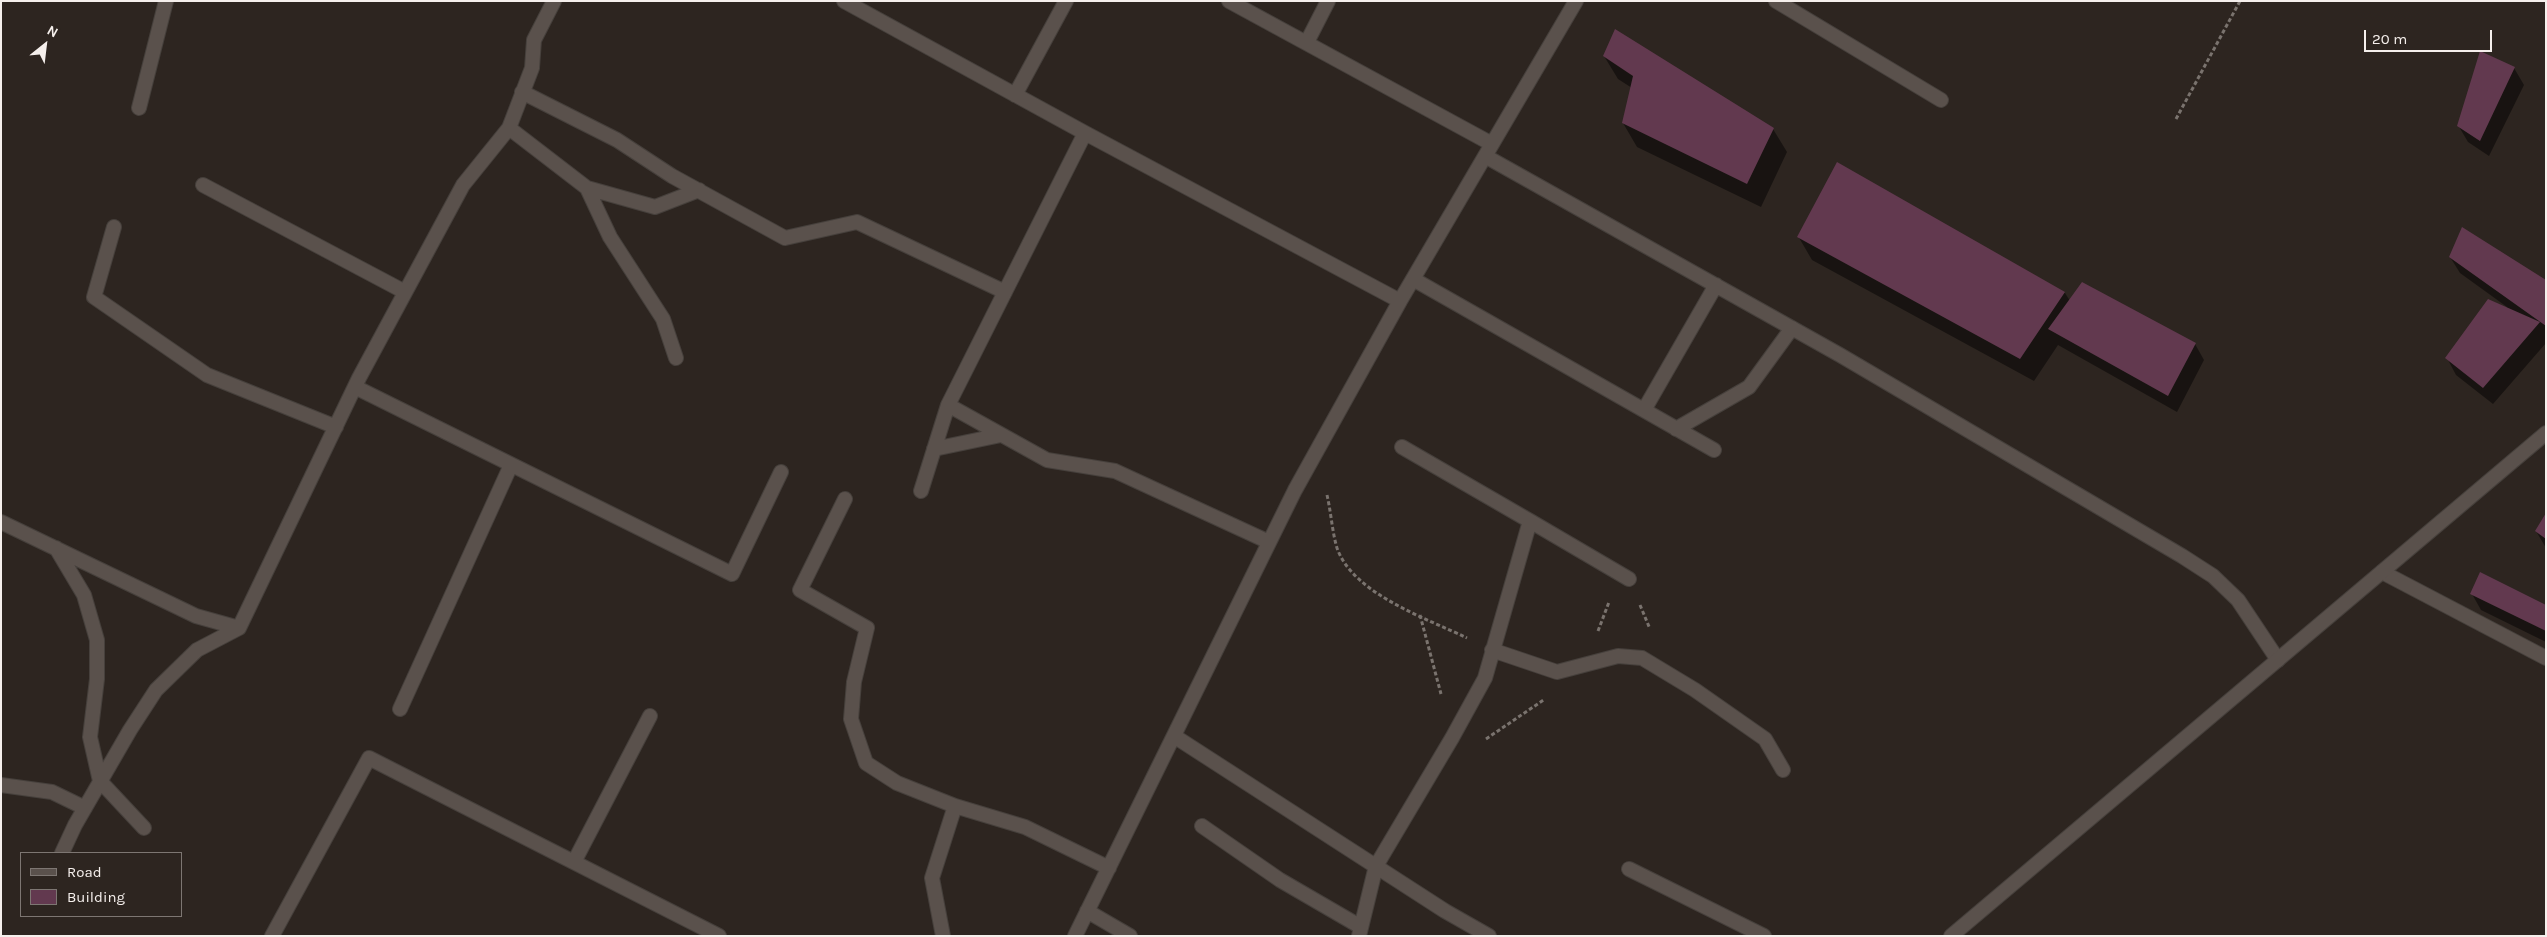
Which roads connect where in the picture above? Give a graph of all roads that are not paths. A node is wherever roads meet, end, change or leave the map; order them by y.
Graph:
1 (166, 1) edge
2 (554, 1) edge
3 (844, 1) edge
4 (1066, 1) edge
5 (1229, 1) edge
6 (1328, 1) edge
7 (1576, 1) edge
8 (1776, 1) edge
9 (1307, 42) junction
10 (522, 92) junction
11 (1015, 95) junction
12 (1941, 100) dead end
13 (138, 108) dead end
14 (509, 128) junction
15 (1085, 133) junction
16 (1489, 150) junction
17 (203, 185) dead end
18 (588, 188) junction
19 (699, 190) junction
20 (114, 227) dead end
21 (1413, 279) junction
22 (1716, 285) junction
23 (405, 292) junction
24 (1005, 292) junction
25 (1400, 301) junction
26 (1792, 328) junction
27 (676, 358) dead end
28 (355, 387) junction
29 (948, 405) junction
30 (1644, 410) junction
31 (336, 427) junction
32 (1676, 429) junction
33 (2546, 433) edge
34 (1001, 435) junction
35 (1402, 447) dead end
36 (934, 449) junction
37 (1714, 450) dead end
38 (511, 465) junction
39 (781, 472) dead end
40 (921, 491) dead end
41 (846, 499) dead end
42 (1530, 521) junction
43 (1, 522) edge
44 (1270, 542) junction
45 (56, 548) junction
46 (2382, 572) junction
47 (1624, 576) road end
48 (239, 628) junction
49 (1492, 650) junction
50 (2546, 658) edge
51 (2278, 660) junction
52 (400, 709) dead end
53 (650, 716) dead end
54 (1174, 736) junction
55 (1783, 770) dead end
56 (100, 781) junction
57 (1, 785) edge
58 (955, 806) junction
59 (85, 808) junction
60 (1202, 826) dead end
61 (144, 828) dead end
62 (63, 852) edge
63 (574, 862) junction
64 (1376, 866) junction
65 (1110, 868) junction
66 (1629, 869) dead end
67 (1088, 911) junction
68 (1360, 932) edge
69 (272, 936) edge
70 (719, 936) edge
71 (943, 936) edge
72 (1075, 936) edge
73 (1130, 936) edge
74 (1489, 936) edge
75 (1764, 936) edge
76 (1951, 936) edge

1 - 13 street
2 - 10 street
3 - 11 street
4 - 11 street
5 - 9 street
6 - 9 street
7 - 16 street
8 - 12 street
9 - 16 street
10 - 14 street
10 - 19 street
11 - 15 street
14 - 18 street
14 - 23 street
15 - 24 street
15 - 25 street
16 - 21 street
16 - 22 street
17 - 23 street
18 - 19 street
18 - 27 street
19 - 24 street
20 - 31 street
21 - 25 street
21 - 30 street
22 - 26 street
22 - 30 street
23 - 28 street
24 - 29 street
25 - 44 street
26 - 32 street
26 - 51 street
28 - 31 street
28 - 38 street
29 - 34 street
29 - 36 street
30 - 32 street
31 - 48 street
32 - 37 street
33 - 46 street
34 - 36 street
34 - 44 street
35 - 42 street
36 - 40 street
38 - 39 street
38 - 52 street
41 - 58 street
42 - 47 street
42 - 49 street
43 - 45 street
44 - 54 street
45 - 48 street
45 - 56 street
46 - 50 street
46 - 51 street
48 - 56 street
49 - 55 street
49 - 64 street
51 - 76 street
53 - 63 street
54 - 64 street
54 - 65 street
56 - 59 street
56 - 61 street
57 - 59 street
58 - 65 street
58 - 71 street
59 - 62 street
60 - 68 street
63 - 69 street
63 - 70 street
64 - 68 street
64 - 74 street
65 - 67 street
66 - 75 street
67 - 72 street
67 - 73 street

